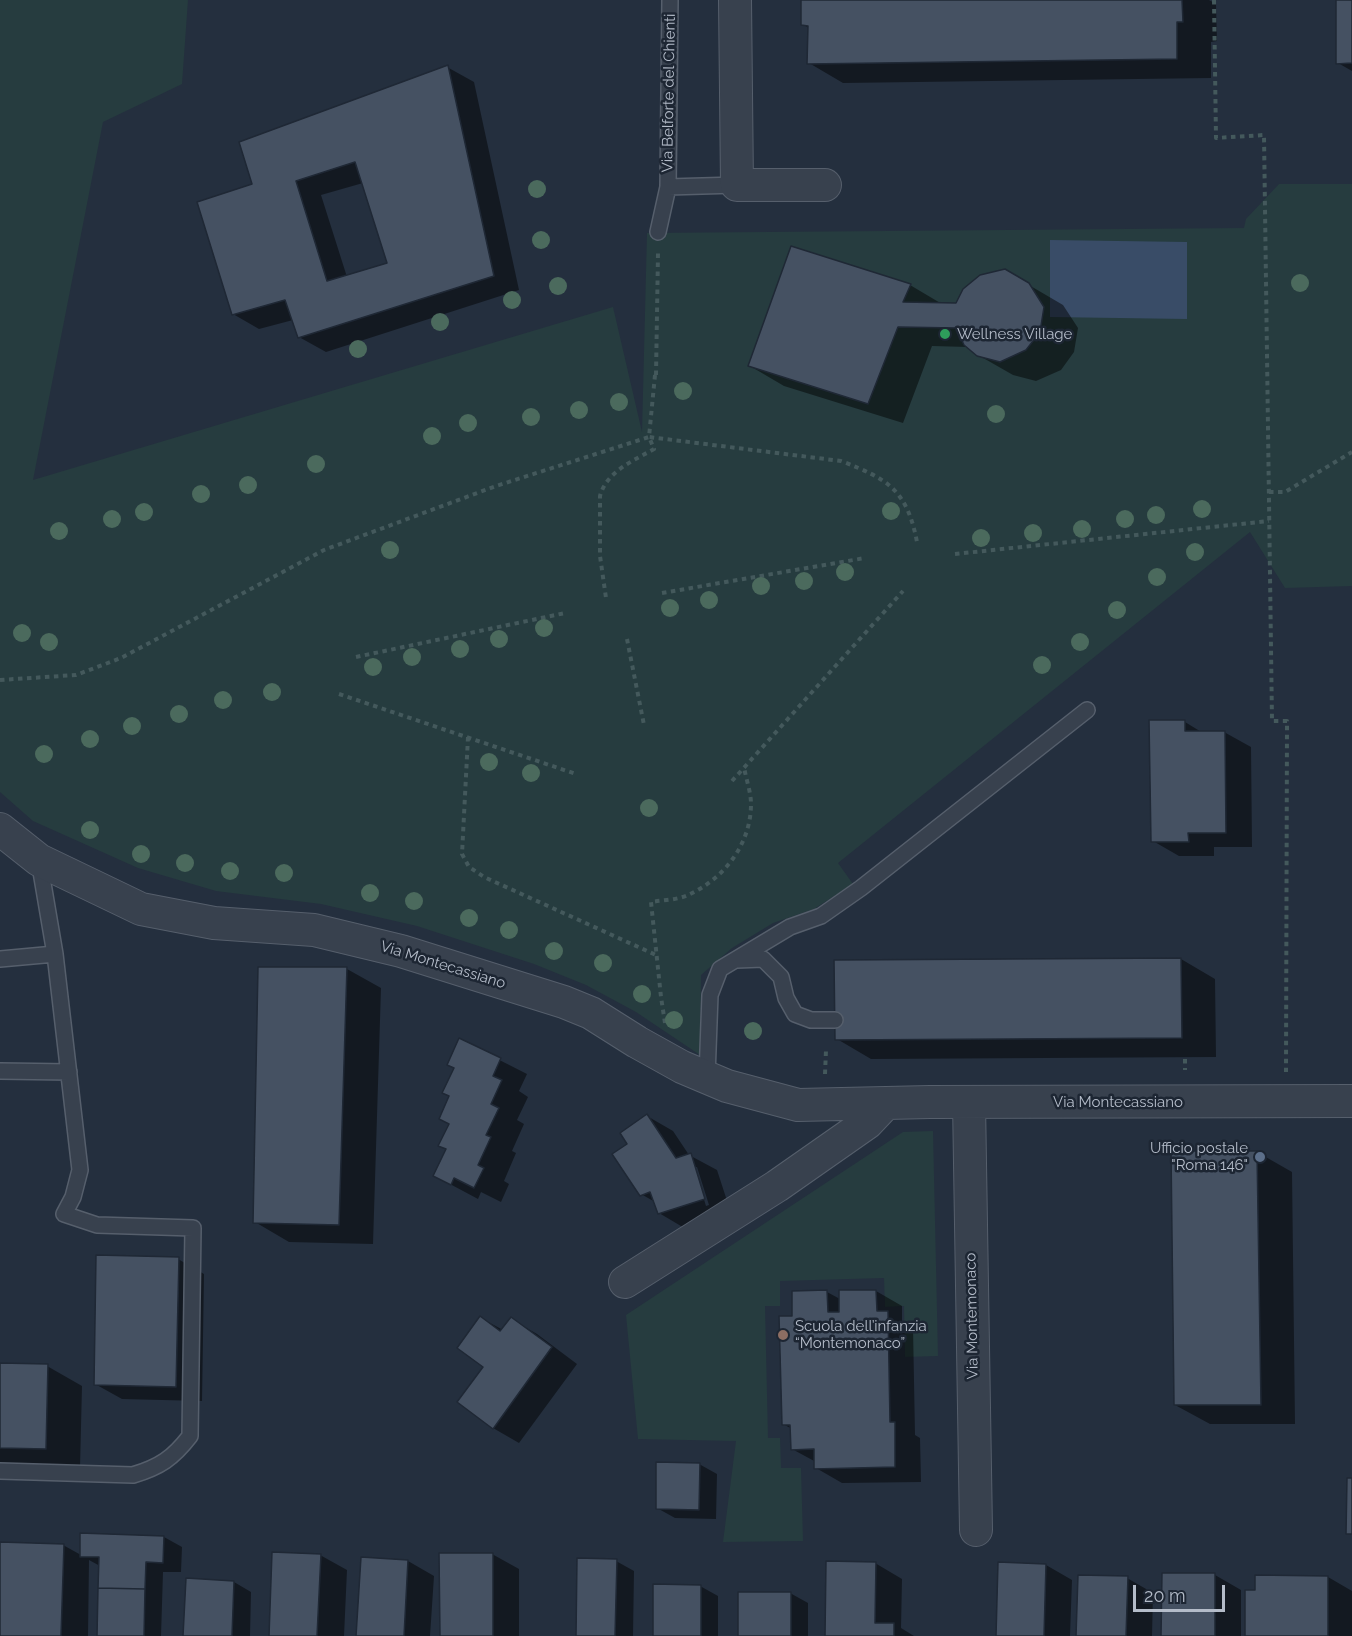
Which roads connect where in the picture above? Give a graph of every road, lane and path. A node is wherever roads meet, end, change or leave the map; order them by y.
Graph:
1 (670, 0) edge
2 (735, 0) edge
3 (1214, 0) edge
4 (737, 185) junction
5 (825, 185) dead end
6 (668, 187) junction
7 (658, 232) joint
8 (650, 437) junction
9 (1352, 452) edge
10 (1269, 492) junction
11 (1269, 521) junction
12 (917, 542) dead end
13 (955, 554) dead end
14 (865, 558) dead end
15 (903, 591) dead end
16 (662, 593) dead end
17 (606, 598) dead end
18 (565, 613) dead end
19 (627, 639) dead end
20 (356, 657) dead end
21 (0, 680) edge
22 (339, 694) dead end
23 (1088, 710) dead end
24 (644, 724) dead end
25 (468, 737) junction
26 (744, 767) junction
27 (576, 774) dead end
28 (732, 781) dead end
29 (0, 829) edge
30 (39, 860) junction
31 (55, 954) junction
32 (656, 955) junction
33 (0, 959) edge
34 (734, 960) junction
35 (835, 1020) dead end
36 (667, 1033) dead end
37 (826, 1050) dead end
38 (1185, 1059) dead end
39 (0, 1071) edge
40 (69, 1072) junction
41 (1286, 1072) dead end
42 (1185, 1075) dead end
43 (825, 1076) dead end
44 (707, 1077) junction
45 (1352, 1101) edge
46 (969, 1102) junction
47 (885, 1104) junction
48 (625, 1282) dead end
49 (0, 1470) edge
50 (976, 1530) dead end

1 - 6 lane, Via Belforte del Chienti
2 - 4 street
3 - 10 path
4 - 5 street, Via Belforte del Chienti
4 - 6 lane, Via Belforte del Chienti
6 - 7 lane, Via Belforte del Chienti
7 - 8 path
8 - 12 path
8 - 17 path
8 - 21 path
9 - 10 path
10 - 11 path
11 - 13 path
11 - 41 path
14 - 16 path
15 - 26 path
18 - 20 path
19 - 24 path
22 - 25 path
23 - 34 lane
25 - 27 path
25 - 32 path
26 - 28 path
26 - 32 path
29 - 30 street, Via Montecassiano
30 - 31 lane
30 - 44 street, Via Montecassiano
31 - 33 lane
31 - 40 lane
32 - 36 path
34 - 35 lane
34 - 44 lane
37 - 43 path
38 - 42 path
39 - 40 lane
40 - 49 lane
44 - 47 street, Via Montecassiano
45 - 46 street, Via Montecassiano
46 - 47 street, Via Montecassiano
46 - 50 street, Via Montemonaco
47 - 48 street

